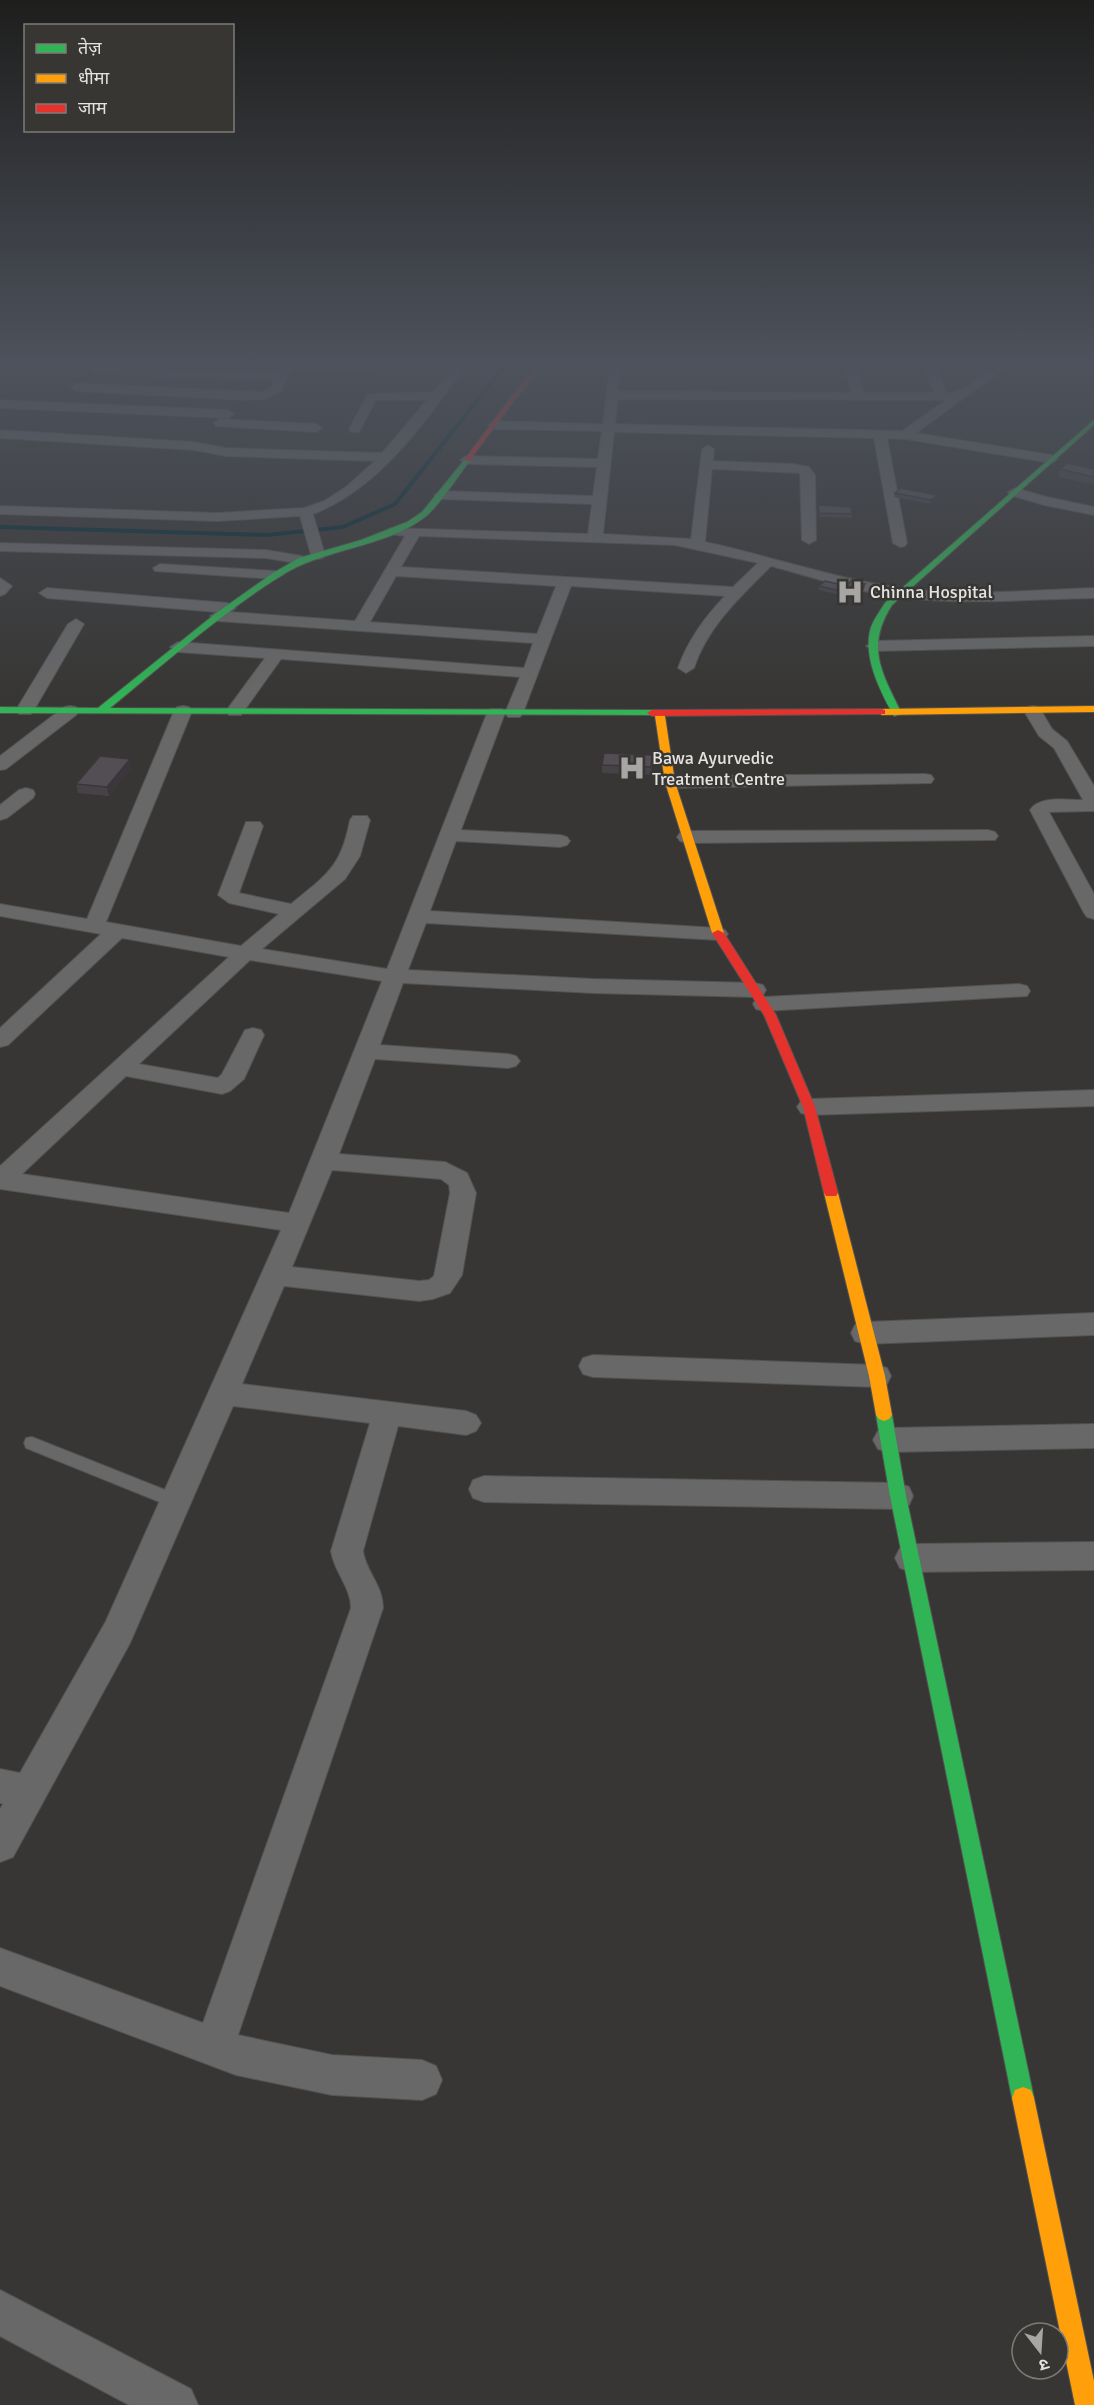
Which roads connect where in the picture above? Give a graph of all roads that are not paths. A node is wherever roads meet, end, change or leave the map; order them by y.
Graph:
1 (365, 475) edge
2 (455, 475) edge
3 (602, 475) edge
4 (705, 475) edge
5 (808, 475) edge
6 (888, 475) edge
7 (1038, 475) edge
8 (1022, 493) junction
9 (441, 495) junction
10 (599, 500) junction
11 (1094, 503) edge
12 (0, 510) edge
13 (1094, 511) edge
14 (307, 517) junction
15 (394, 531) junction
16 (414, 531) junction
17 (595, 538) junction
18 (809, 540) dead end
19 (900, 543) dead end
20 (698, 544) junction
21 (0, 547) edge
22 (316, 551) junction
23 (302, 560) junction
24 (768, 561) junction
25 (146, 567) dead end
26 (391, 571) junction
27 (276, 575) junction
28 (566, 580) junction
29 (0, 584) edge
30 (0, 591) edge
31 (737, 592) junction
32 (901, 592) junction
33 (47, 593) dead end
34 (1094, 593) edge
35 (223, 612) junction
36 (76, 624) dead end
37 (360, 626) junction
38 (543, 639) junction
39 (1094, 641) edge
40 (874, 646) junction
41 (178, 647) junction
42 (276, 655) junction
43 (686, 668) dead end
44 (530, 673) junction
45 (1094, 709) edge
46 (0, 710) edge
47 (25, 710) junction
48 (70, 711) junction
49 (100, 711) junction
50 (183, 711) junction
51 (235, 711) junction
52 (1033, 711) junction
53 (505, 713) junction
54 (897, 714) junction
55 (660, 716) junction
56 (0, 765) edge
57 (925, 779) dead end
58 (670, 782) junction
59 (26, 794) dead end
60 (1094, 804) edge
61 (0, 814) edge
62 (360, 820) dead end
63 (253, 826) dead end
64 (449, 835) junction
65 (988, 836) dead end
66 (687, 837) junction
67 (560, 841) dead end
68 (0, 910) edge
69 (295, 911) junction
70 (1094, 913) edge
71 (417, 916) junction
72 (94, 927) junction
73 (117, 931) junction
74 (718, 934) junction
75 (245, 953) junction
76 (393, 976) junction
77 (1018, 991) dead end
78 (760, 997) junction
79 (253, 1035) dead end
80 (0, 1040) edge
81 (364, 1051) junction
82 (508, 1061) dead end
83 (122, 1068) junction
84 (1094, 1098) edge
85 (809, 1107) junction
86 (324, 1161) junction
87 (0, 1180) edge
88 (296, 1223) junction
89 (274, 1275) junction
90 (1094, 1324) edge
91 (865, 1333) junction
92 (594, 1366) dead end
93 (877, 1377) junction
94 (224, 1393) junction
95 (387, 1414) junction
96 (466, 1423) dead end
97 (1094, 1436) edge
98 (888, 1440) junction
99 (32, 1443) dead end
100 (484, 1489) dead end
101 (898, 1496) junction
102 (177, 1502) junction
103 (1094, 1556) edge
104 (911, 1558) junction
105 (15, 1790) edge
106 (0, 1844) edge
107 (0, 1967) edge
108 (214, 2047) junction
109 (422, 2080) dead end
110 (0, 2312) edge
111 (175, 2405) edge
112 (1087, 2405) edge

1 - 14 street
2 - 9 street
3 - 10 street
4 - 20 street
5 - 18 street
6 - 19 street
7 - 8 street
8 - 11 street
8 - 13 street
8 - 32 street
9 - 10 street
9 - 15 street
10 - 17 street
12 - 14 street
14 - 22 street
15 - 16 street
15 - 22 street
16 - 17 street
16 - 26 street
17 - 20 street
20 - 24 street
21 - 23 street
22 - 23 street
23 - 27 street
24 - 31 street
24 - 32 street
25 - 27 street
26 - 28 street
26 - 37 street
27 - 35 street
28 - 31 street
28 - 38 street
29 - 30 street
31 - 43 street
32 - 34 street
32 - 40 street
33 - 35 street
35 - 37 street
35 - 41 street
36 - 47 street
37 - 38 street
38 - 44 street
39 - 40 street
40 - 54 street
41 - 42 street
41 - 49 street
42 - 44 street
42 - 51 street
44 - 53 street
45 - 52 street
46 - 47 street
47 - 48 street
48 - 49 street
48 - 56 street
49 - 50 street
50 - 51 street
50 - 72 street
51 - 53 street
52 - 54 street
52 - 60 street
53 - 55 street
53 - 64 street
54 - 55 street
55 - 58 street
57 - 58 street
58 - 66 street
59 - 61 street
60 - 70 street
62 - 69 street
63 - 69 street
64 - 67 street
64 - 71 street
65 - 66 street
66 - 74 street
68 - 72 street
69 - 75 street
71 - 74 street
71 - 76 street
72 - 73 street
73 - 75 street
73 - 80 street
74 - 78 street
75 - 76 street
75 - 83 street
76 - 78 street
76 - 81 street
77 - 78 street
78 - 85 street
79 - 83 street
81 - 82 street
81 - 86 street
83 - 87 street
84 - 85 street
85 - 91 street
86 - 88 street
86 - 89 street
87 - 88 street
88 - 89 street
89 - 94 street
90 - 91 street
91 - 93 street
92 - 93 street
93 - 98 street
94 - 95 street
94 - 102 street
95 - 96 street
95 - 108 street
97 - 98 street
98 - 101 street
99 - 102 lane
100 - 101 street
101 - 104 street
102 - 105 street
103 - 104 street
104 - 112 street
105 - 106 street
107 - 108 street
108 - 109 street
110 - 111 street

